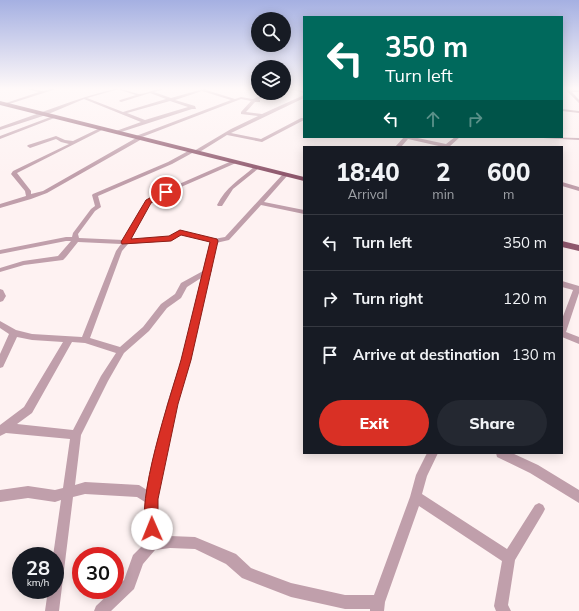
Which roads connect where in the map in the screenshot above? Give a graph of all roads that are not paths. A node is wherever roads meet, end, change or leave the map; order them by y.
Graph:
1 (33, 118) edge
2 (54, 118) edge
3 (57, 118) edge
4 (135, 118) edge
5 (159, 118) edge
6 (191, 118) edge
7 (261, 118) edge
8 (303, 119) edge
9 (145, 122) junction
10 (0, 129) edge
11 (102, 129) junction
12 (118, 132) junction
13 (228, 134) junction
14 (0, 138) edge
15 (139, 138) junction
16 (406, 138) edge
17 (411, 138) edge
18 (457, 138) edge
19 (561, 138) edge
20 (579, 139) edge
21 (74, 143) junction
22 (30, 146) dead end
23 (399, 146) edge
24 (446, 146) edge
25 (194, 152) junction
26 (234, 162) junction
27 (152, 163) dead end
28 (163, 166) junction
29 (256, 168) junction
30 (286, 175) junction
31 (303, 179) edge
32 (563, 184) edge
33 (579, 189) edge
34 (29, 198) junction
35 (260, 203) junction
36 (220, 205) dead end
37 (0, 206) edge
38 (303, 212) edge
39 (76, 239) junction
40 (214, 241) junction
41 (125, 242) junction
42 (563, 244) edge
43 (579, 248) edge
44 (0, 252) edge
45 (0, 270) edge
46 (208, 271) junction
47 (563, 284) edge
48 (578, 289) edge
49 (0, 292) edge
50 (0, 299) edge
51 (0, 324) edge
52 (563, 330) edge
53 (14, 333) junction
54 (563, 333) edge
55 (69, 340) junction
56 (86, 340) junction
57 (579, 341) edge
58 (121, 351) junction
59 (0, 364) edge
60 (3, 429) edge
61 (76, 434) junction
62 (433, 454) edge
63 (503, 454) edge
64 (69, 492) junction
65 (0, 496) edge
66 (416, 497) junction
67 (579, 497) edge
68 (151, 499) junction
69 (539, 509) dead end
70 (152, 544) junction
71 (61, 547) edge
72 (509, 558) junction
73 (54, 599) edge
74 (377, 606) edge
75 (52, 611) edge
76 (101, 611) edge
77 (504, 611) edge

1 - 10 street
2 - 14 street
3 - 11 main road
4 - 9 street
5 - 9 street
6 - 15 street
7 - 13 street
8 - 13 street
9 - 12 street
11 - 12 main road
11 - 21 street
12 - 15 main road
13 - 25 street
15 - 25 main road
15 - 34 street
16 - 23 street
17 - 24 street
18 - 24 street
19 - 20 street
21 - 22 street
21 - 34 street
25 - 26 main road
25 - 28 street
26 - 29 main road
26 - 41 street
27 - 28 street
28 - 39 street
29 - 30 main road
29 - 36 street
30 - 31 main road
30 - 35 street
32 - 33 street
34 - 37 street
35 - 38 street
35 - 40 street
39 - 41 street
39 - 44 street
39 - 45 street
40 - 41 street
40 - 46 street
41 - 56 street
42 - 43 main road
46 - 58 street
46 - 68 street
47 - 48 street
48 - 52 street
49 - 50 street
51 - 53 street
53 - 55 street
53 - 59 street
54 - 57 street
55 - 56 street
55 - 60 street
56 - 58 street
58 - 61 street
60 - 61 street
61 - 64 street
62 - 66 street
63 - 67 street
64 - 65 street
64 - 68 street
64 - 71 street
66 - 72 street
66 - 74 street
68 - 70 street
69 - 72 street
70 - 74 street
70 - 76 street
72 - 77 street
73 - 75 street

